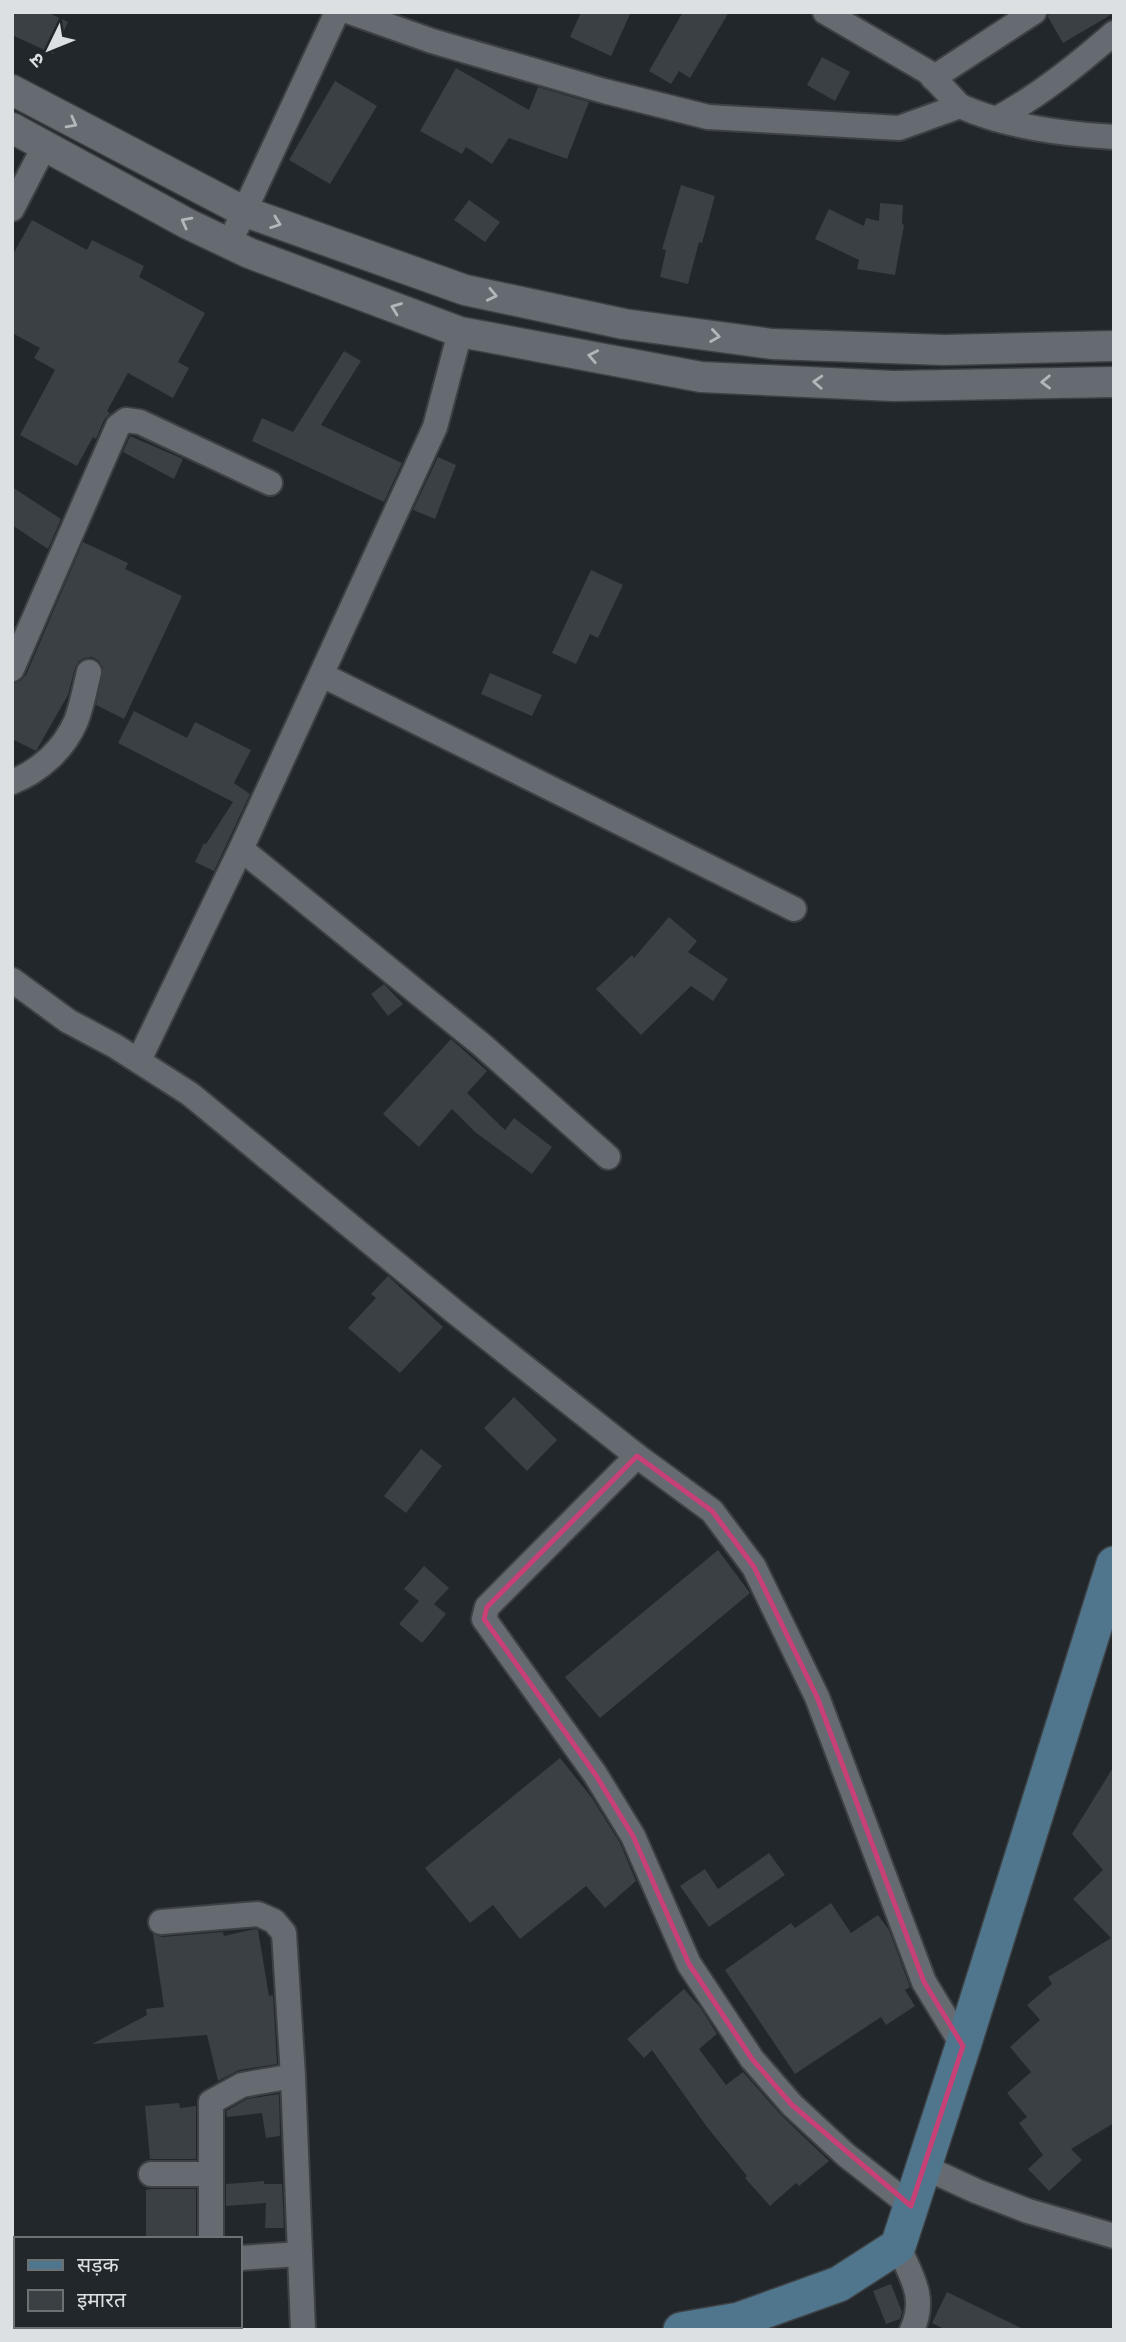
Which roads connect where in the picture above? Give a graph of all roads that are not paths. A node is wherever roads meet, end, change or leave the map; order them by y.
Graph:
1 (337, 12) edge
2 (350, 12) edge
3 (825, 12) edge
4 (1034, 12) edge
5 (1114, 33) edge
6 (933, 78) junction
7 (12, 90) edge
8 (960, 106) junction
9 (996, 118) junction
10 (12, 128) edge
11 (1114, 137) edge
12 (45, 145) junction
13 (12, 209) edge
14 (243, 211) junction
15 (229, 244) junction
16 (460, 332) junction
17 (1114, 346) edge
18 (1114, 382) edge
19 (270, 483) dead end
20 (12, 669) edge
21 (89, 672) dead end
22 (322, 675) junction
23 (12, 782) edge
24 (241, 849) junction
25 (794, 909) dead end
26 (12, 980) edge
27 (139, 1060) junction
28 (608, 1157) dead end
29 (637, 1456) junction
30 (1114, 1564) edge
31 (161, 1922) dead end
32 (963, 2046) junction
33 (293, 2076) junction
34 (924, 2167) junction
35 (151, 2174) dead end
36 (211, 2174) junction
37 (911, 2206) junction
38 (1114, 2236) edge
39 (211, 2237) edge
40 (898, 2246) junction
41 (300, 2254) junction
42 (242, 2258) edge
43 (303, 2330) edge
44 (681, 2330) edge
45 (912, 2330) edge

1 - 14 street
2 - 8 street
3 - 6 street
4 - 6 street
5 - 9 street
6 - 8 street
7 -> 14 street
8 - 9 street
9 - 11 street
10 - 12 street
12 - 13 street
15 -> 12 street
14 - 15 street
14 -> 17 street
16 -> 15 street
18 -> 16 street
16 - 22 street
19 - 20 street
21 - 23 street
22 - 24 street
22 - 25 street
24 - 27 street
24 - 28 street
26 - 27 street
27 - 29 street
29 - 32 street
29 - 37 street
30 - 32 main road
31 - 33 street
32 - 34 main road
33 - 36 street
33 - 41 street
34 - 37 main road
34 - 38 street
35 - 36 street
36 - 39 street
37 - 40 main road
40 - 44 main road
40 - 45 street
41 - 42 street
41 - 43 street

